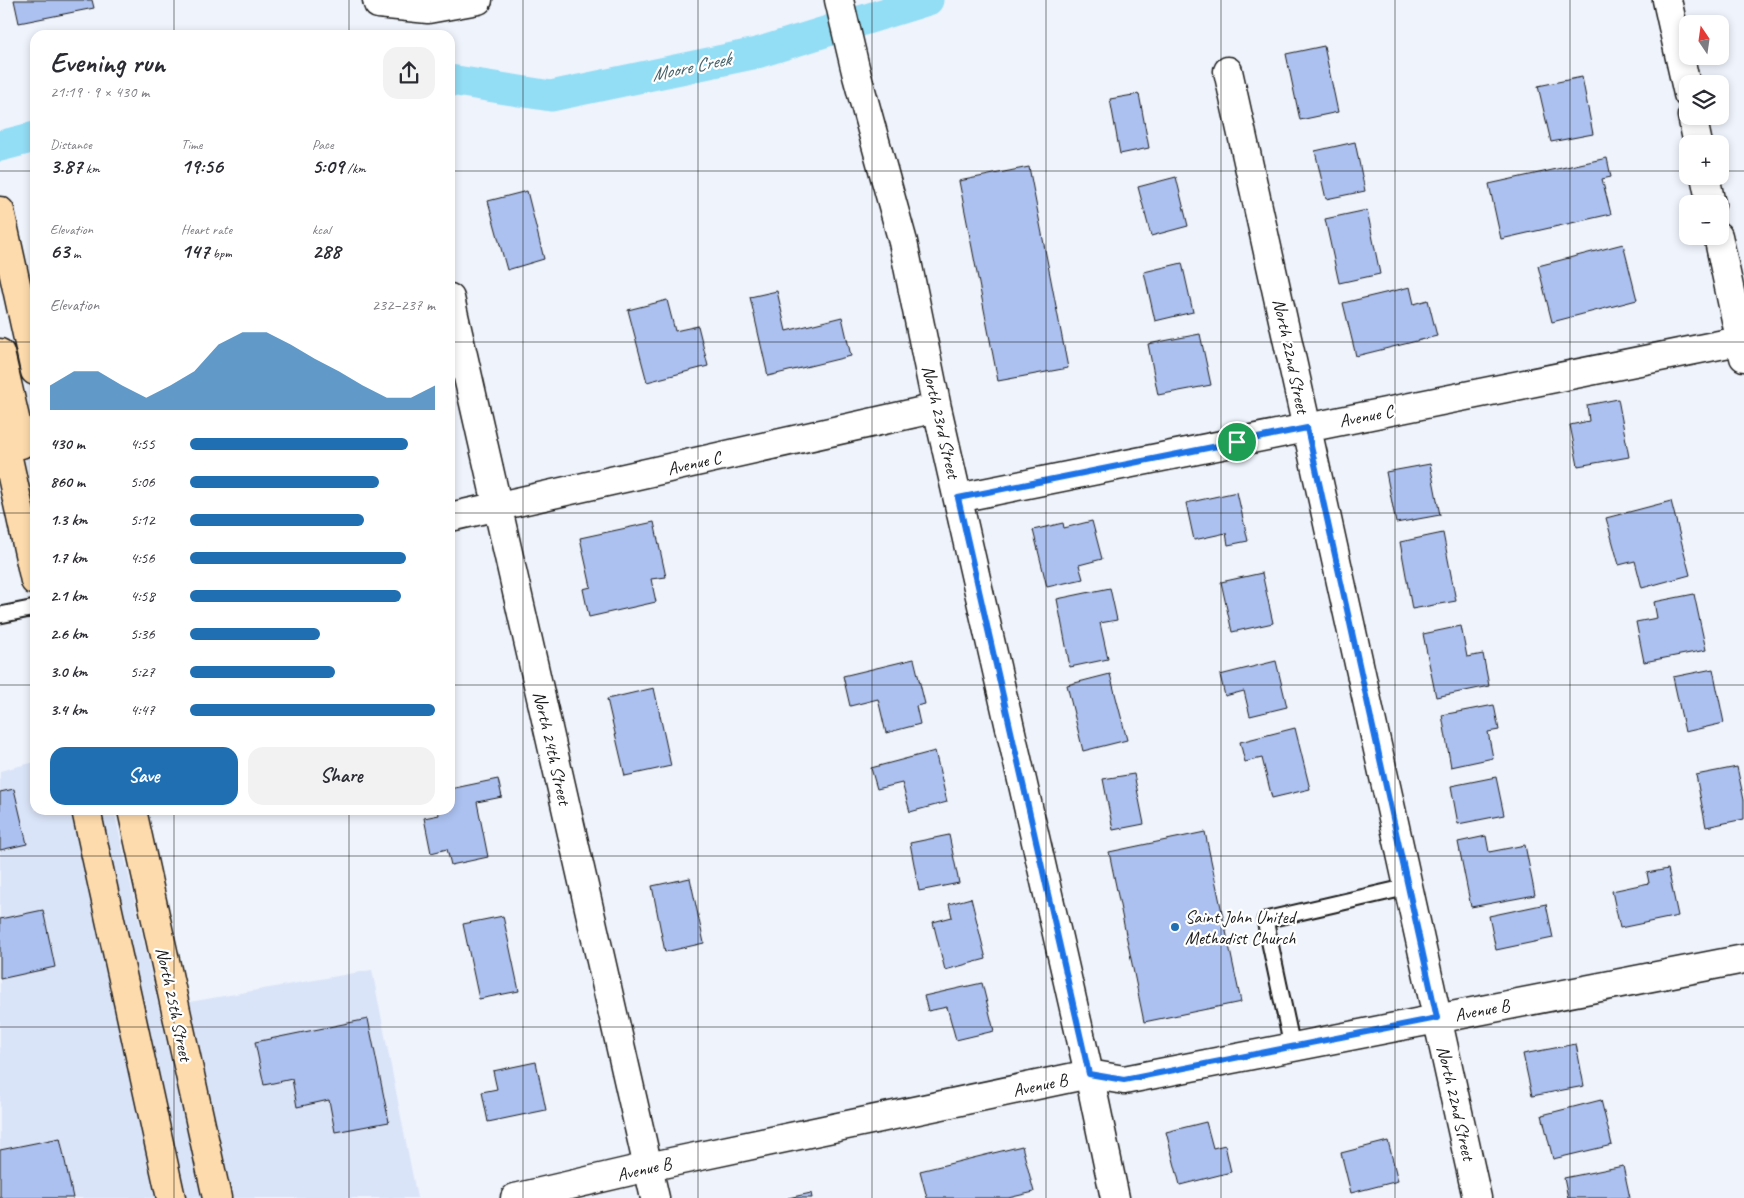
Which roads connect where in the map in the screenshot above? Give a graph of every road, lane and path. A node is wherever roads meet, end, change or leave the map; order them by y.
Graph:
1 (478, 0) edge
2 (839, 0) edge
3 (1668, 0) edge
4 (377, 2) edge
5 (1228, 71) dead end
6 (1684, 75) edge
7 (0, 211) edge
8 (1720, 245) edge
9 (455, 320) edge
10 (1743, 346) edge
11 (30, 348) edge
12 (0, 353) edge
13 (937, 408) junction
14 (0, 422) edge
15 (1307, 428) junction
16 (30, 485) edge
17 (958, 498) junction
18 (497, 506) junction
19 (455, 516) edge
20 (30, 559) edge
21 (30, 609) edge
22 (0, 615) edge
23 (87, 815) edge
24 (133, 815) edge
25 (1408, 887) junction
26 (1744, 959) edge
27 (1437, 1018) junction
28 (1292, 1046) junction
29 (1089, 1074) junction
30 (648, 1167) junction
31 (171, 1198) edge
32 (217, 1198) edge
33 (515, 1198) edge
34 (655, 1198) edge
35 (1115, 1198) edge
36 (1477, 1198) edge

1 - 4 street
2 - 13 street, North 23rd Street
3 - 6 street
5 - 15 street, North 22nd Street
7 - 11 main road
8 - 10 street
9 - 18 street, North 24th Street
10 - 15 street, Avenue C
12 - 16 main road
13 - 17 street, North 23rd Street
13 - 18 street, Avenue C
14 - 20 main road
15 - 17 street, Avenue C
15 - 25 street, North 22nd Street
17 - 29 street, North 23rd Street
18 - 19 street, Avenue C
18 - 30 street, North 24th Street
21 - 22 lane
23 - 31 main road
24 - 32 main road, North 25th Street
25 - 27 street, North 22nd Street
25 - 28 lane
26 - 27 street, Avenue B
27 - 28 street, Avenue B
27 - 36 street, North 22nd Street
28 - 29 street, Avenue B
29 - 30 street, Avenue B
29 - 35 street, North 23rd Street
30 - 33 street, Avenue B
30 - 34 street, North 24th Street

